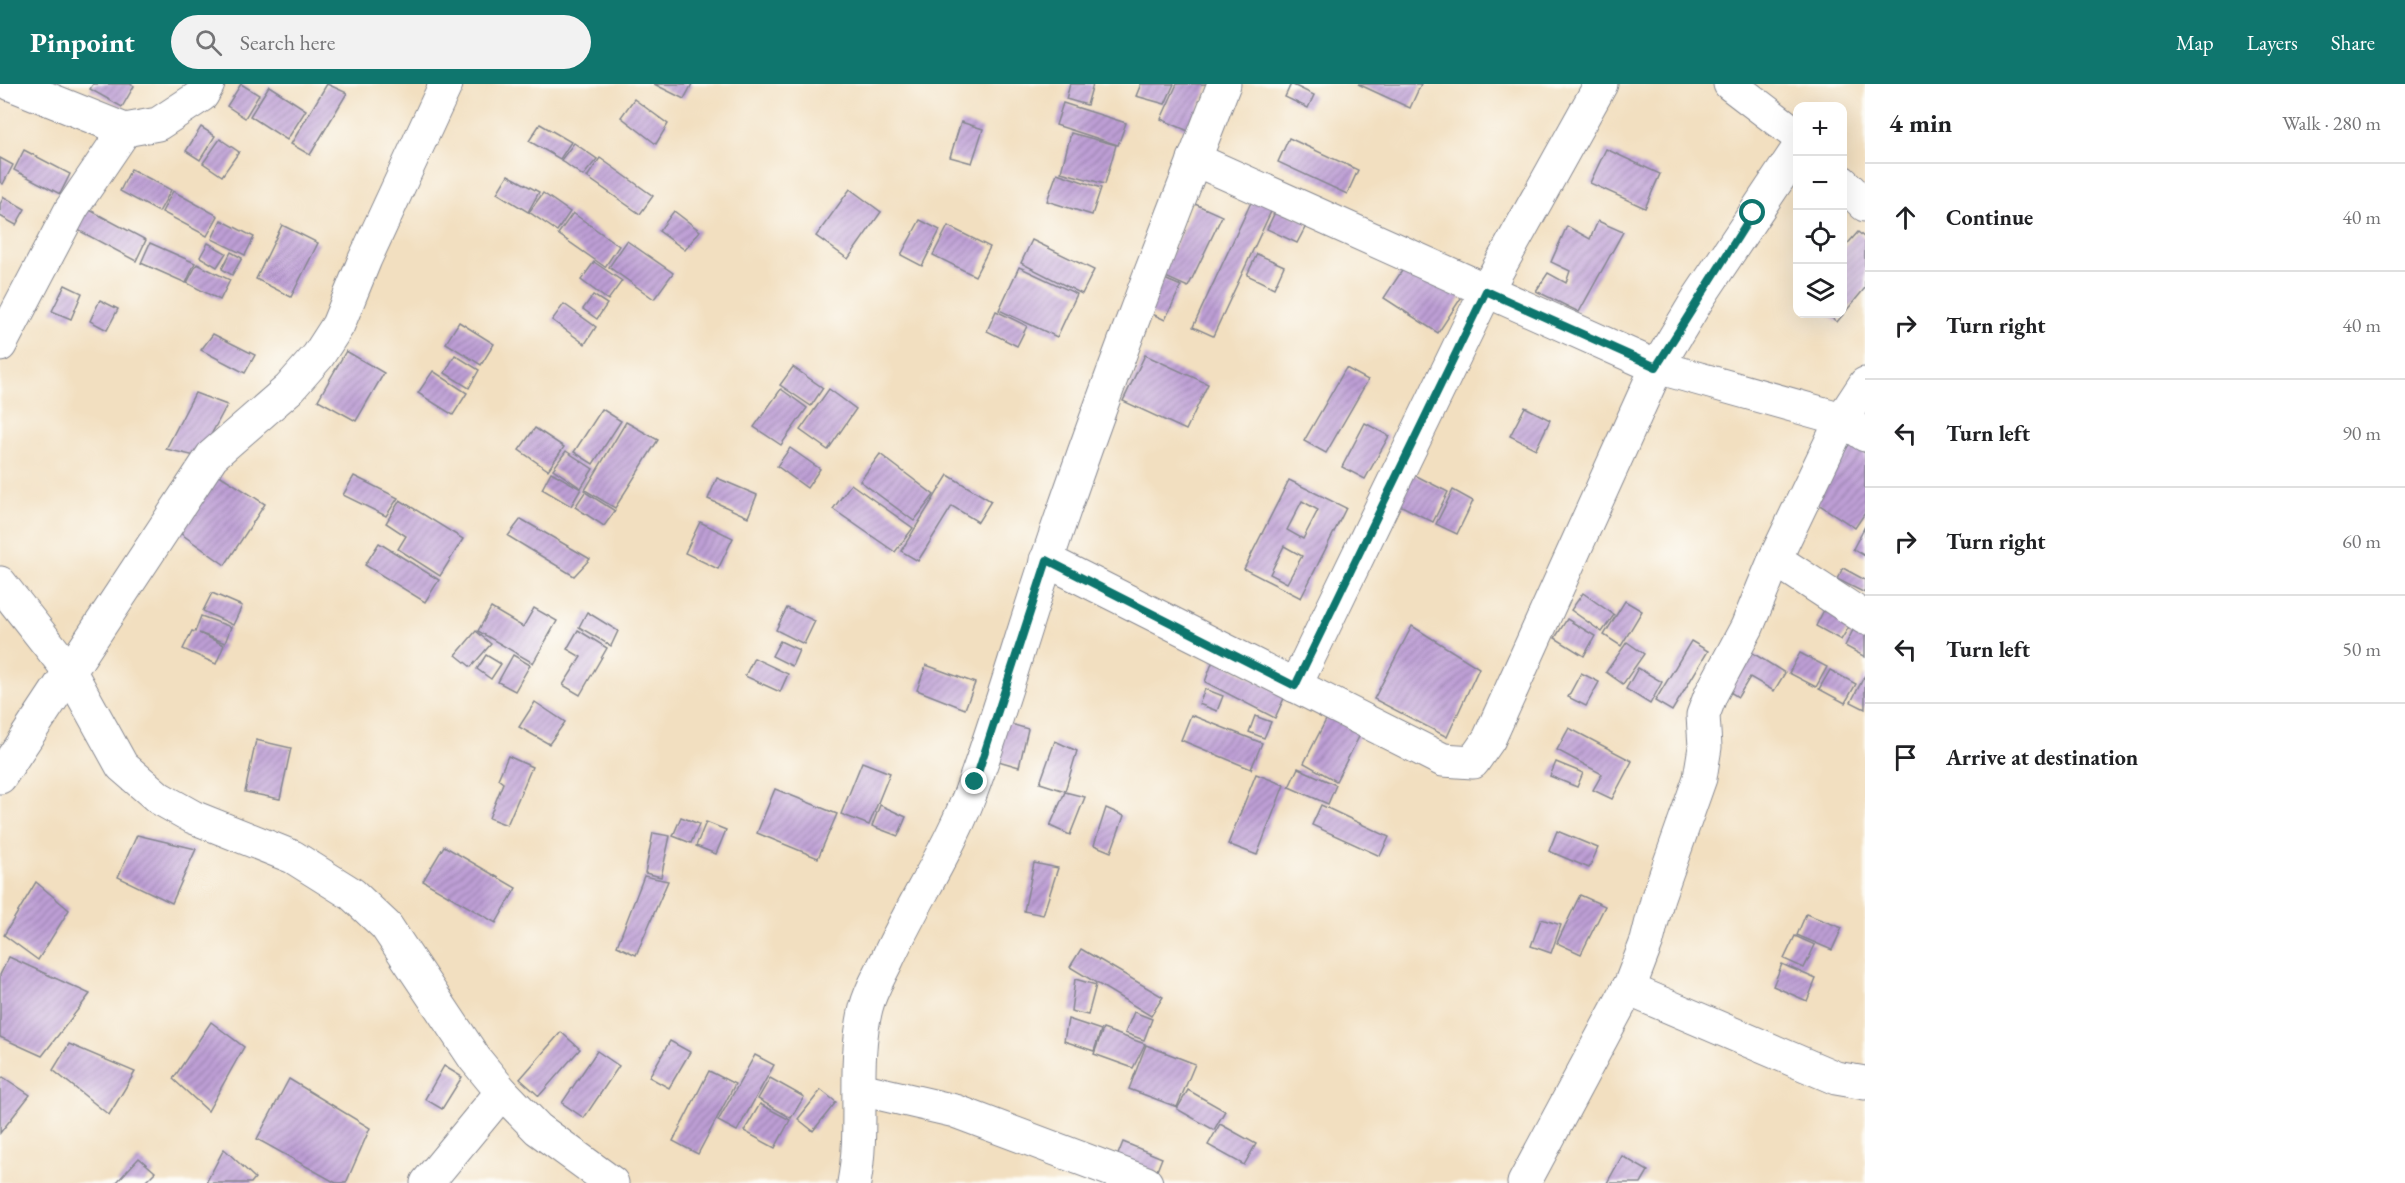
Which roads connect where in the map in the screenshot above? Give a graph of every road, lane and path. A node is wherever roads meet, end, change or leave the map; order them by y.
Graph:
1 (11, 84) edge
2 (208, 84) edge
3 (446, 84) edge
4 (1224, 84) edge
5 (1601, 84) edge
6 (1730, 84) edge
7 (125, 130) junction
8 (1793, 133) edge
9 (1793, 154) edge
10 (1194, 159) junction
11 (1847, 187) edge
12 (1865, 206) edge
13 (1486, 291) junction
14 (0, 345) edge
15 (1656, 367) junction
16 (1865, 384) edge
17 (1854, 427) edge
18 (1775, 559) junction
19 (1047, 560) junction
20 (0, 583) edge
21 (1865, 618) edge
22 (70, 672) junction
23 (1295, 686) junction
24 (0, 777) edge
25 (1628, 988) junction
26 (1865, 1083) edge
27 (860, 1089) junction
28 (502, 1092) junction
29 (427, 1183) edge
30 (612, 1183) edge
31 (854, 1183) edge
32 (1146, 1183) edge
33 (1524, 1183) edge

1 - 7 street
2 - 7 street
3 - 22 street
4 - 10 street
5 - 13 street
6 - 8 street
7 - 14 street
9 - 15 street
10 - 13 street
10 - 19 street
11 - 12 street
13 - 15 street
13 - 23 street
15 - 17 street
15 - 23 street
16 - 17 street
17 - 18 street
18 - 21 street
18 - 25 street
19 - 23 street
19 - 27 street
20 - 22 street
22 - 24 street
22 - 28 street
25 - 26 street
25 - 33 street
27 - 31 street
27 - 32 street
28 - 29 street
28 - 30 street

